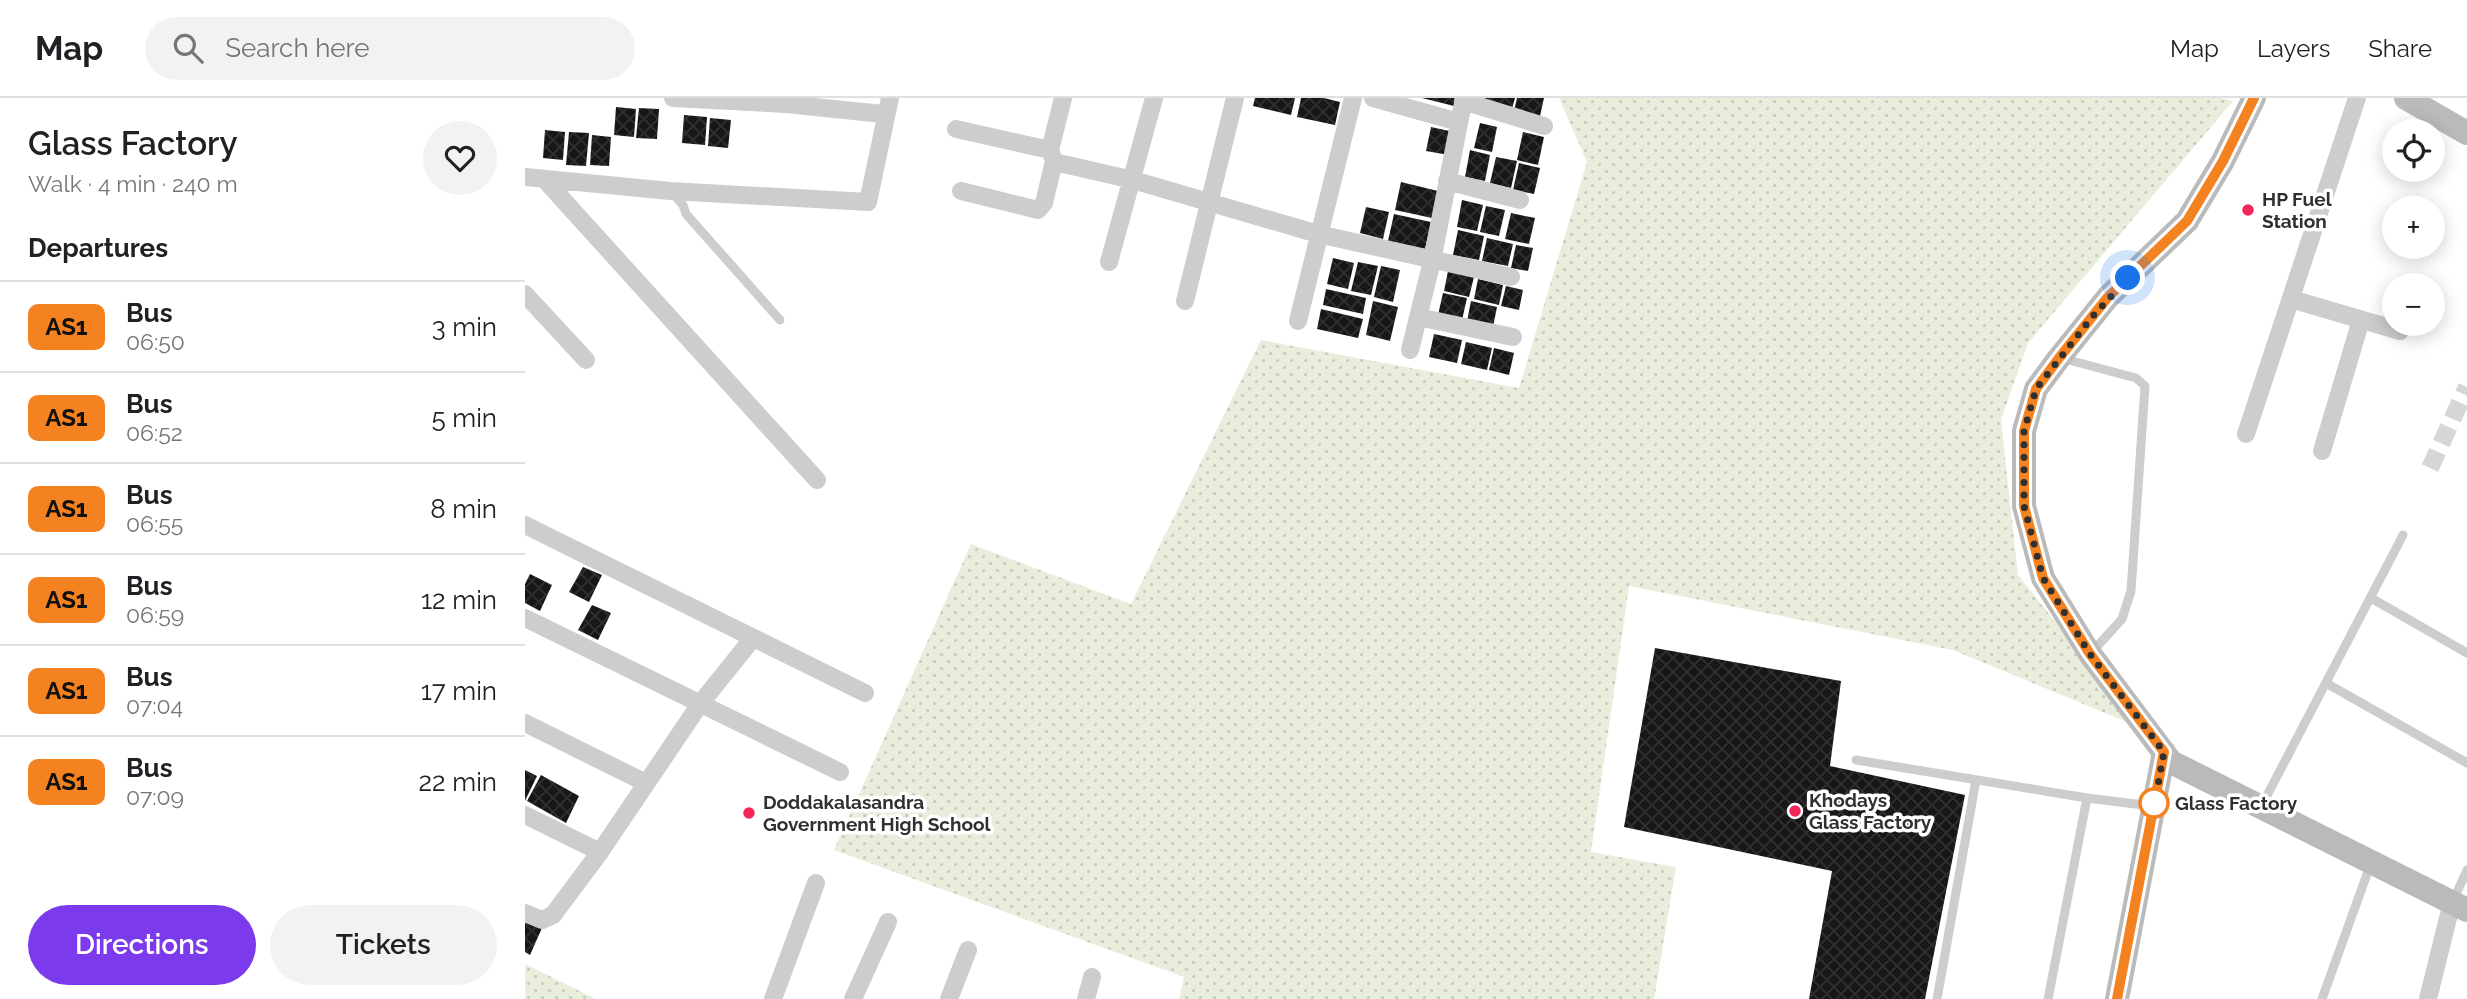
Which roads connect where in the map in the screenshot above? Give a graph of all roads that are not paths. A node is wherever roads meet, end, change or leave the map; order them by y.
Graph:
1 (673, 98) edge
2 (1063, 98) edge
3 (1154, 98) edge
4 (1235, 98) edge
5 (1353, 98) edge
6 (1373, 98) edge
7 (2254, 98) edge
8 (2357, 98) edge
9 (2406, 98) edge
10 (708, 99) edge
11 (1464, 99) edge
12 (787, 101) edge
13 (888, 105) edge
14 (1459, 122) junction
15 (1544, 126) dead end
16 (955, 129) dead end
17 (2467, 133) edge
18 (1052, 156) junction
19 (525, 177) edge
20 (545, 180) junction
21 (1133, 180) junction
22 (1447, 181) junction
23 (670, 191) junction
24 (961, 191) dead end
25 (1520, 200) dead end
26 (1209, 202) junction
27 (1318, 234) junction
28 (1432, 261) junction
29 (1109, 262) dead end
30 (1511, 276) dead end
31 (525, 293) edge
32 (2291, 299) junction
33 (1185, 301) dead end
34 (1418, 317) junction
35 (780, 320) dead end
36 (2361, 320) junction
37 (1298, 321) dead end
38 (2382, 326) edge
39 (1513, 337) dead end
40 (1410, 350) dead end
41 (2059, 358) junction
42 (586, 360) dead end
43 (2246, 434) dead end
44 (2322, 451) dead end
45 (817, 480) dead end
46 (525, 525) edge
47 (2403, 535) dead end
48 (2371, 598) junction
49 (525, 618) edge
50 (753, 638) junction
51 (2467, 653) edge
52 (2090, 654) junction
53 (2326, 683) junction
54 (866, 693) dead end
55 (700, 704) junction
56 (525, 723) edge
57 (1856, 760) dead end
58 (2172, 760) junction
59 (2467, 763) edge
60 (840, 772) dead end
61 (1976, 780) junction
62 (646, 783) junction
63 (2087, 798) junction
64 (2154, 807) junction
65 (2261, 807) junction
66 (525, 815) edge
67 (600, 852) junction
68 (2371, 862) junction
69 (2467, 870) edge
70 (816, 883) dead end
71 (2460, 906) edge
72 (525, 913) edge
73 (888, 922) dead end
74 (968, 950) dead end
75 (1092, 977) dead end
76 (773, 999) edge
77 (853, 999) edge
78 (949, 999) edge
79 (1086, 999) edge
80 (1937, 999) edge
81 (2048, 999) edge
82 (2117, 999) edge
83 (2130, 999) edge
84 (2322, 999) edge
85 (2428, 999) edge

1 - 10 street
2 - 18 street
3 - 21 street
4 - 26 street
5 - 27 street
6 - 14 street
7 - 41 main road
8 - 32 street
9 - 17 main road
10 - 12 street
11 - 14 street
11 - 15 street
12 - 13 street
13 - 23 street
14 - 22 street
16 - 18 street
18 - 21 street
18 - 24 street
19 - 20 street
20 - 23 street
20 - 45 street
21 - 26 street
21 - 29 street
22 - 25 street
22 - 28 street
23 - 35 lane
26 - 27 street
26 - 33 street
27 - 28 street
27 - 37 street
28 - 30 street
28 - 34 street
31 - 42 street
32 - 36 street
32 - 43 street
34 - 39 street
34 - 40 street
36 - 38 street
36 - 44 street
41 - 52 main road
41 - 52 lane
46 - 50 street
47 - 48 lane
48 - 51 lane
48 - 53 lane
49 - 55 street
50 - 54 street
50 - 55 street
52 - 58 main road
53 - 59 lane
53 - 65 lane
55 - 60 street
55 - 62 street
56 - 62 street
57 - 61 lane
58 - 64 main road
58 - 65 main road
58 - 83 main road
61 - 63 lane
61 - 80 lane
62 - 67 street
63 - 64 lane
63 - 81 lane
64 - 82 main road
65 - 68 main road
66 - 67 street
67 - 72 street
68 - 71 main road
68 - 84 lane
69 - 71 lane
70 - 76 street
71 - 85 street
73 - 77 street
74 - 78 street
75 - 79 street

